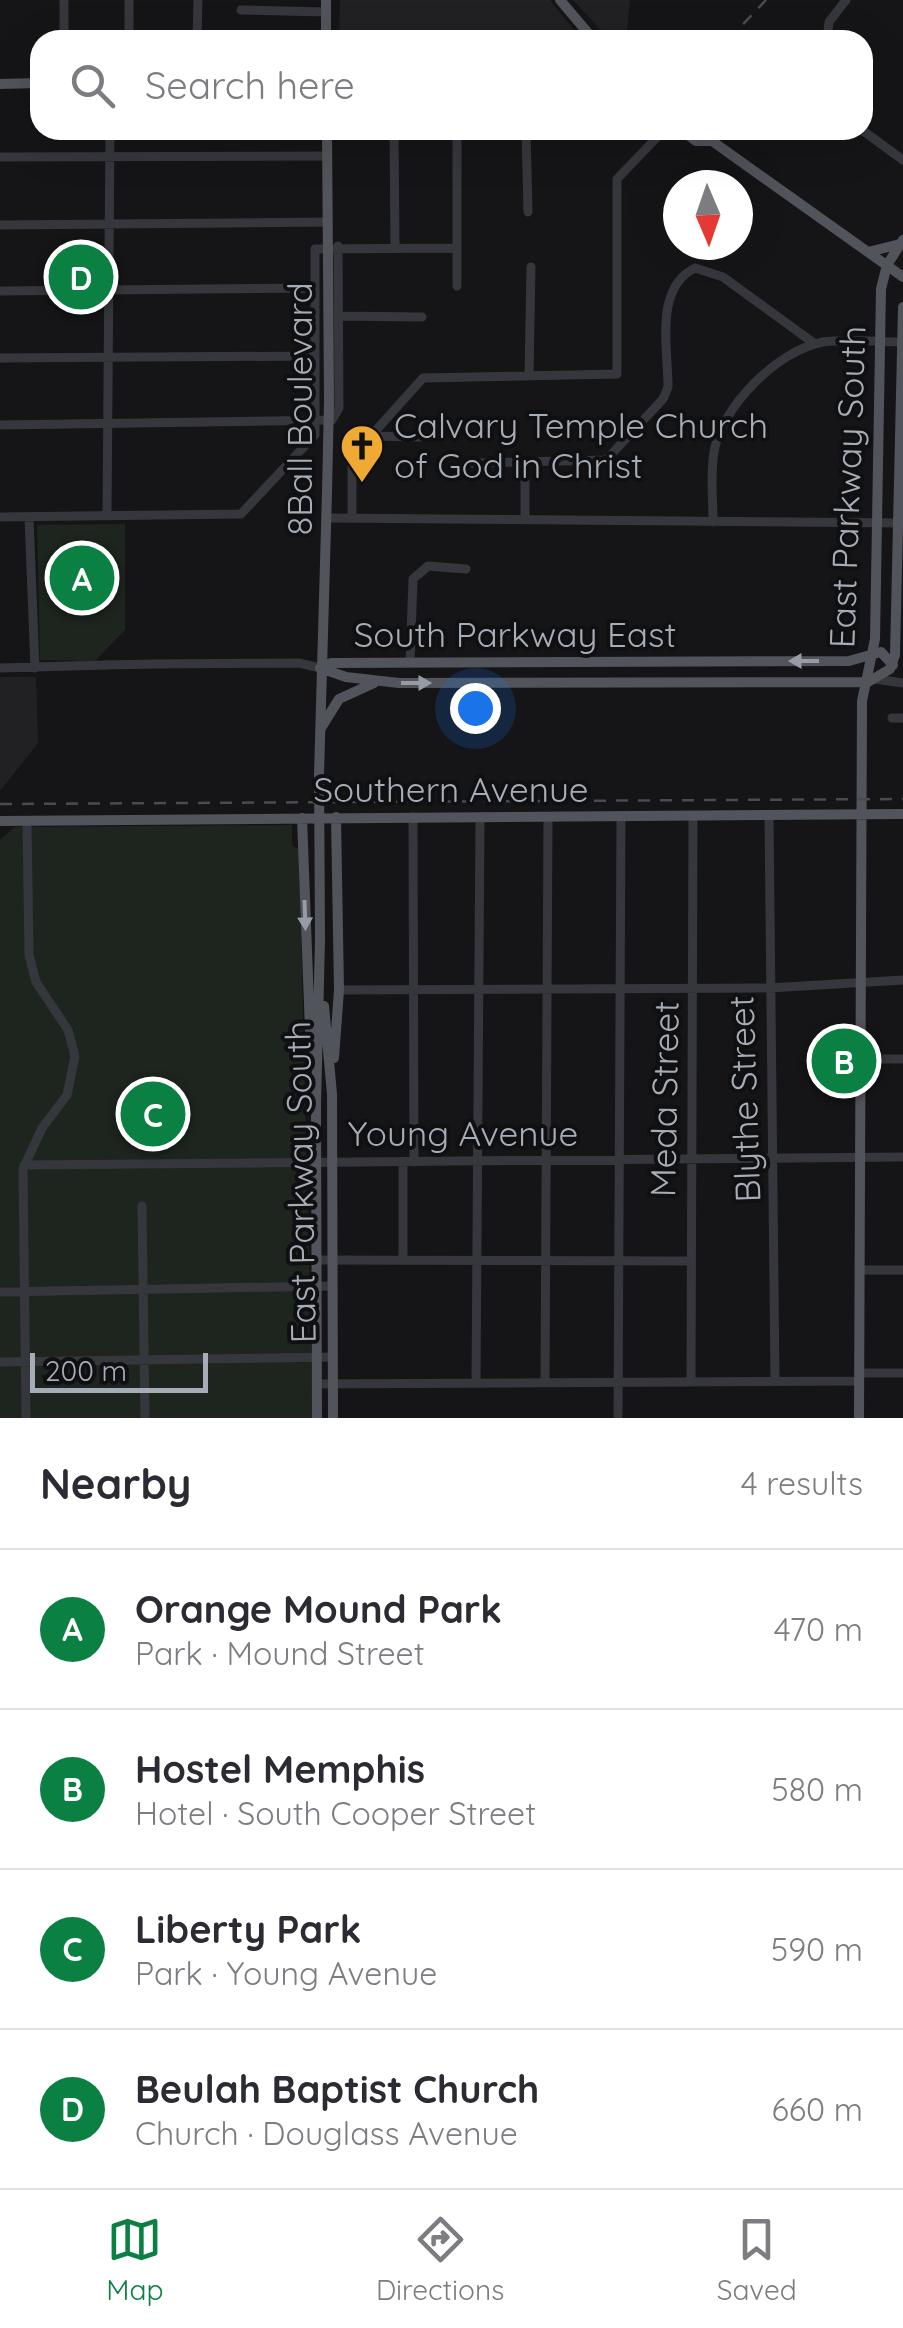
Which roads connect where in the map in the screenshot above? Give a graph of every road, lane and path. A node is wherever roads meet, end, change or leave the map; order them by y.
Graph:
1 (64, 0) edge
2 (129, 0) edge
3 (198, 0) edge
4 (560, 0) edge
5 (846, 0) edge
6 (325, 6) edge
7 (242, 10) dead end
8 (64, 30) edge
9 (129, 30) edge
10 (197, 30) edge
11 (586, 30) edge
12 (828, 30) edge
13 (30, 83) edge
14 (0, 84) edge
15 (873, 138) edge
16 (110, 140) edge
17 (327, 140) edge
18 (394, 140) edge
19 (457, 140) edge
20 (526, 140) edge
21 (654, 140) edge
22 (694, 140) edge
23 (712, 141) joint
24 (327, 152) junction
25 (110, 156) junction
26 (0, 158) edge
27 (903, 160) edge
28 (528, 212) dead end
29 (327, 222) junction
30 (110, 223) junction
31 (0, 225) edge
32 (333, 246) junction
33 (395, 247) junction
34 (901, 247) edge
35 (457, 248) junction
36 (868, 252) junction
37 (887, 265) junction
38 (530, 268) dead end
39 (903, 277) edge
40 (457, 286) dead end
41 (313, 288) junction
42 (109, 290) junction
43 (0, 291) edge
44 (903, 307) edge
45 (338, 316) junction
46 (422, 317) dead end
47 (880, 342) junction
48 (901, 342) edge
49 (815, 344) junction
50 (314, 356) junction
51 (0, 358) edge
52 (108, 358) junction
53 (529, 375) junction
54 (316, 422) junction
55 (0, 425) edge
56 (108, 425) junction
57 (371, 436) junction
58 (421, 437) dead end
59 (472, 463) dead end
60 (525, 463) junction
61 (107, 516) junction
62 (0, 517) edge
63 (29, 517) junction
64 (328, 518) junction
65 (352, 518) junction
66 (525, 519) junction
67 (712, 522) junction
68 (876, 523) junction
69 (900, 523) edge
70 (466, 569) dead end
71 (873, 655) junction
72 (410, 663) junction
73 (542, 663) junction
74 (891, 667) junction
75 (0, 668) edge
76 (35, 668) junction
77 (320, 668) junction
78 (872, 681) junction
79 (378, 682) junction
80 (542, 683) junction
81 (903, 683) edge
82 (319, 734) junction
83 (864, 814) junction
84 (903, 814) edge
85 (413, 816) junction
86 (621, 816) junction
87 (769, 816) junction
88 (336, 817) junction
89 (480, 817) junction
90 (548, 817) junction
91 (693, 817) junction
92 (302, 818) junction
93 (26, 820) junction
94 (0, 821) edge
95 (320, 942) junction
96 (903, 980) edge
97 (864, 982) junction
98 (694, 988) junction
99 (769, 988) junction
100 (413, 989) junction
101 (548, 989) junction
102 (621, 989) junction
103 (339, 990) junction
104 (480, 990) junction
105 (863, 1059) junction
106 (903, 1060) edge
107 (332, 1094) junction
108 (316, 1106) junction
109 (903, 1158) edge
110 (620, 1160) junction
111 (692, 1160) junction
112 (770, 1160) junction
113 (863, 1160) junction
114 (408, 1162) junction
115 (479, 1162) junction
116 (548, 1162) junction
117 (316, 1163) junction
118 (332, 1163) junction
119 (24, 1165) junction
120 (142, 1206) dead end
121 (316, 1260) junction
122 (331, 1260) junction
123 (403, 1260) junction
124 (477, 1260) junction
125 (619, 1260) junction
126 (546, 1261) junction
127 (690, 1261) junction
128 (860, 1270) junction
129 (903, 1270) edge
130 (316, 1286) junction
131 (331, 1286) junction
132 (144, 1290) junction
133 (22, 1291) junction
134 (0, 1292) edge
135 (316, 1357) junction
136 (333, 1357) junction
137 (146, 1359) junction
138 (0, 1362) edge
139 (24, 1362) junction
140 (903, 1374) edge
141 (859, 1377) junction
142 (775, 1381) junction
143 (545, 1382) junction
144 (618, 1382) junction
145 (691, 1382) junction
146 (476, 1383) junction
147 (317, 1384) junction
148 (333, 1384) junction
149 (26, 1418) edge
150 (145, 1418) edge
151 (318, 1418) edge
152 (333, 1418) edge
153 (618, 1418) edge
154 (859, 1418) edge

1 - 8 street
2 - 9 street
3 - 10 street
4 - 11 main road
5 - 12 street
6 - 7 street
13 - 14 main road
15 - 27 street
16 - 25 street
17 - 24 main road, 8Ball Boulevard
18 - 33 street
19 - 35 street
20 - 28 street
21 - 53 street
22 - 23 main road
23 - 36 main road
24 - 25 street
24 - 29 main road, 8Ball Boulevard
25 - 26 street
25 - 30 street
29 - 30 street
29 - 32 main road, 8Ball Boulevard
30 - 31 street
30 - 42 street
32 - 33 street
32 - 41 street
32 - 45 street
32 - 64 main road, 8Ball Boulevard, bridge
33 - 35 street
34 - 36 main road
34 - 37 main road
35 - 40 street
36 - 37 main road
37 - 39 main road
37 - 47 main road, East Parkway South
38 - 53 street
41 - 42 street
41 - 50 street
42 - 43 street
42 - 52 street
44 - 48 main road, East Parkway South
45 - 46 street
45 - 54 street
47 - 48 street
47 - 49 street
47 - 68 main road, East Parkway South
48 - 69 main road, East Parkway South
49 - 60 street
49 - 67 street
50 - 52 street
50 - 54 street
51 - 52 street
52 - 56 street
53 - 57 street
54 - 56 street
54 - 61 street
55 - 56 street
56 - 61 street
57 - 58 street
57 - 65 street
59 - 60 street
60 - 66 street
61 - 63 street
62 - 63 street
63 - 76 street
64 - 65 street
64 - 77 main road, 8Ball Boulevard
65 - 66 street
66 - 67 street
67 - 68 street
68 - 69 street
68 - 71 main road, East Parkway South
69 - 74 main road, East Parkway South
70 - 72 street
71 -> 73 main road, South Parkway East
71 - 74 main road
71 - 78 main road, East Parkway South
72 - 73 main road, South Parkway East
72 - 77 main road, South Parkway East
73 - 80 main road
74 - 78 main road, East Parkway South
74 - 81 street
75 - 76 street
76 - 77 street, bridge
77 - 79 main road, South Parkway East
77 - 82 main road, East Parkway South
78 - 80 main road, South Parkway East
78 - 81 street
78 - 83 main road
79 -> 80 main road, South Parkway East
79 - 82 main road
82 - 95 main road, East Parkway South, bridge
83 - 84 main road, Southern Avenue
83 - 87 main road, Southern Avenue
83 - 97 main road
85 - 88 main road, Southern Avenue
85 - 89 main road, Southern Avenue
85 - 100 street
86 - 90 main road, Southern Avenue
86 - 91 main road, Southern Avenue
86 - 102 street
87 - 91 main road, Southern Avenue
87 - 99 street, Blythe Street
88 - 92 main road, Southern Avenue
88 - 103 main road
89 - 90 main road, Southern Avenue
89 - 104 street
90 - 101 street
91 - 98 street, Meda Street
92 - 93 main road, Southern Avenue
92 -> 108 main road
93 - 94 main road, Southern Avenue
93 - 119 street
95 - 107 main road, East Parkway South
95 - 108 main road, East Parkway South
96 - 97 street
97 - 99 street
97 - 105 main road
98 - 99 street
98 - 102 street
98 - 111 street, Meda Street
99 - 112 street, Blythe Street
100 - 103 street
100 - 104 street
100 - 114 street
101 - 102 street
101 - 104 street
101 - 116 street
102 - 110 street
103 - 107 main road
104 - 115 street
105 - 106 street
105 - 113 main road
107 - 118 main road, East Parkway South
108 - 117 main road, East Parkway South
109 - 113 street, Young Avenue
110 - 111 street, Young Avenue
110 - 116 street, Young Avenue
110 - 125 street
111 - 112 street, Young Avenue
111 - 127 street, Meda Street
112 - 113 street, Young Avenue
112 - 142 street, Blythe Street
113 - 128 main road
114 - 115 street, Young Avenue
114 - 118 street, Young Avenue
114 - 123 street
115 - 116 street, Young Avenue
115 - 124 street
116 - 126 street
117 - 118 street, Young Avenue
117 - 119 street, Young Avenue
117 - 121 main road, East Parkway South
118 - 122 main road, East Parkway South
119 - 133 street
120 - 132 street
121 - 122 street
121 - 130 main road, East Parkway South
122 - 123 street
122 - 131 main road, East Parkway South
123 - 124 street
124 - 126 street
124 - 146 street
125 - 126 street
125 - 127 street
125 - 144 street
126 - 143 street
127 - 145 street, Meda Street
128 - 129 street
128 - 141 main road
130 - 131 street
130 - 132 street
130 - 135 main road, East Parkway South
131 - 136 main road, East Parkway South
132 - 133 street
132 - 137 street
133 - 134 street
133 - 139 street
135 - 136 street
135 - 137 street
135 - 147 main road, East Parkway South
136 - 148 main road, East Parkway South
137 - 139 street
137 - 150 street
138 - 139 street
139 - 149 street
140 - 141 street
141 - 142 street
141 - 154 main road
142 - 145 street
143 - 144 street
143 - 146 street
144 - 145 street
144 - 153 street
146 - 148 street
147 - 148 street
147 - 151 main road, East Parkway South
148 - 152 main road, East Parkway South

